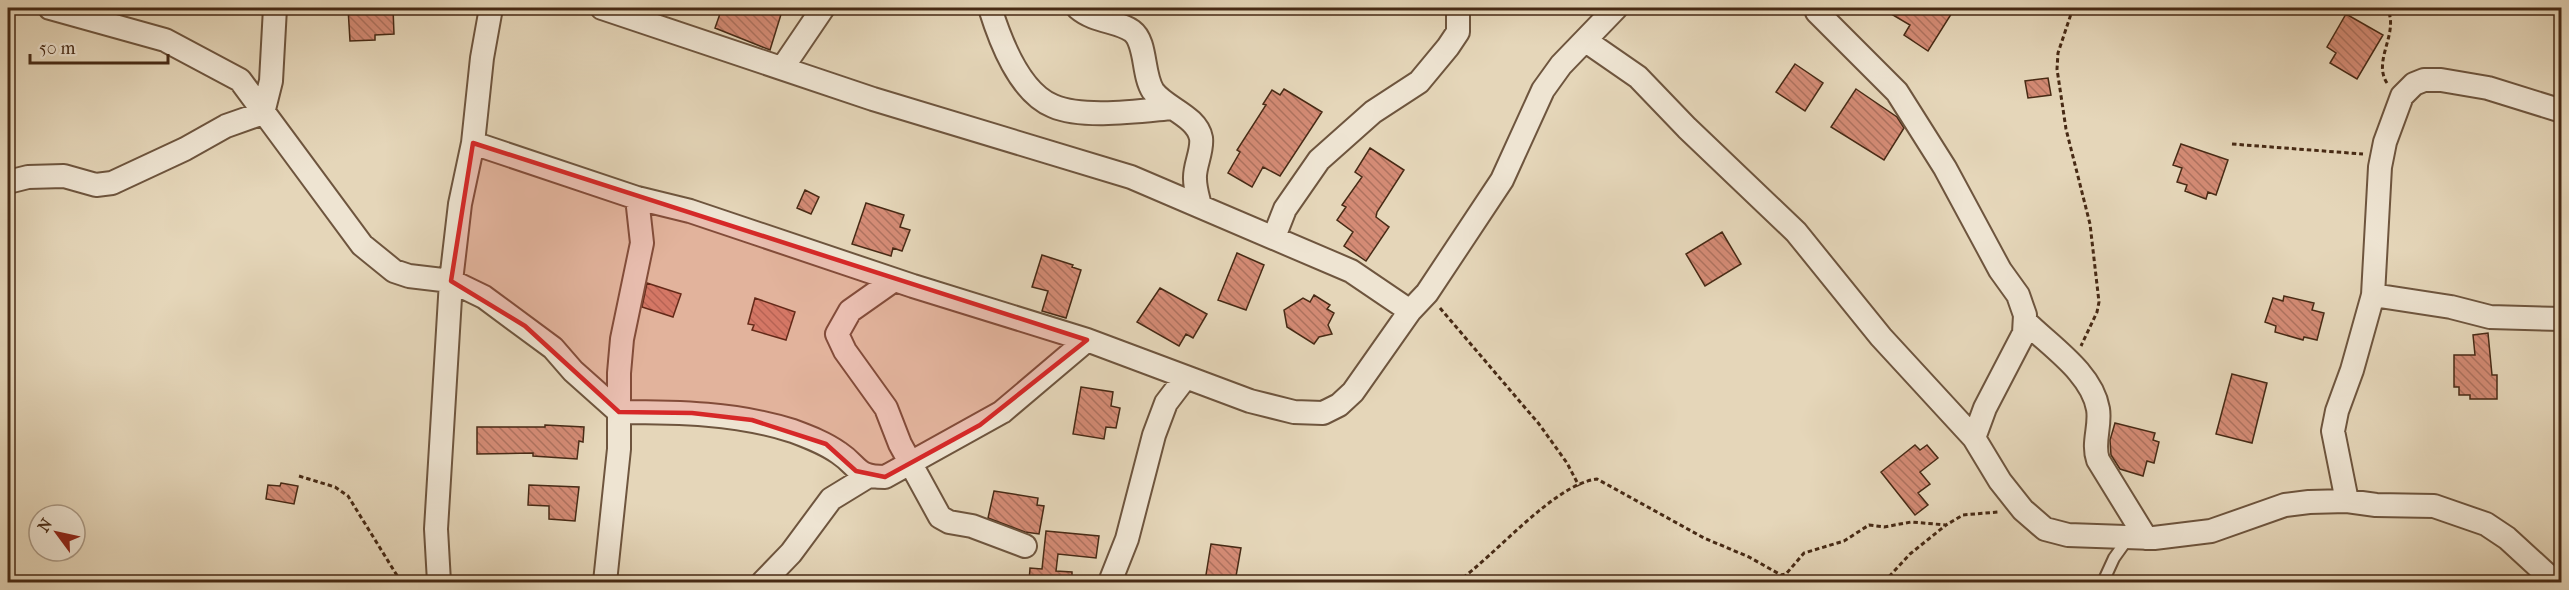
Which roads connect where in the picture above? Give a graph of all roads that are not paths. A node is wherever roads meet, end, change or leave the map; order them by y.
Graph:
1 (50, 8) edge
2 (275, 8) edge
3 (491, 8) edge
4 (602, 8) edge
5 (823, 8) edge
6 (990, 8) edge
7 (1078, 8) edge
8 (1458, 8) edge
9 (1616, 8) edge
10 (1817, 8) edge
11 (1586, 41) junction
12 (783, 67) junction
13 (1172, 108) junction
14 (2562, 111) edge
15 (263, 112) junction
16 (474, 143) junction
17 (8, 182) edge
18 (637, 198) junction
19 (1200, 206) junction
20 (1274, 237) junction
21 (894, 280) junction
22 (451, 281) junction
23 (2373, 295) junction
24 (1410, 311) junction
25 (2562, 319) edge
26 (2026, 322) junction
27 (1087, 340) junction
28 (1185, 378) junction
29 (620, 412) junction
30 (1974, 438) junction
31 (910, 464) junction
32 (867, 477) junction
33 (2347, 501) junction
34 (2138, 537) junction
35 (1025, 546) dead end
36 (438, 582) edge
37 (605, 582) edge
38 (763, 582) edge
39 (1110, 582) edge
40 (2103, 582) edge
41 (2555, 582) edge

1 - 15 street
2 - 15 street
3 - 16 street
4 - 12 street
5 - 12 street
6 - 13 street
7 - 13 street
8 - 20 street
9 - 11 street
10 - 26 street
11 - 24 street
11 - 30 street
12 - 19 street
13 - 19 street
14 - 23 street
15 - 17 street
15 - 22 street
16 - 18 street
16 - 22 street
18 - 21 street
18 - 29 street
19 - 20 street
20 - 24 street
21 - 27 street
21 - 31 street
22 - 29 street
22 - 36 street
23 - 25 street
23 - 33 street
24 - 28 street
26 - 30 street
26 - 34 street
27 - 28 street
27 - 31 street
28 - 39 street
29 - 32 street
29 - 37 street
30 - 34 street
31 - 32 street
31 - 35 street
32 - 38 street
33 - 34 street
33 - 41 street
34 - 40 lane

